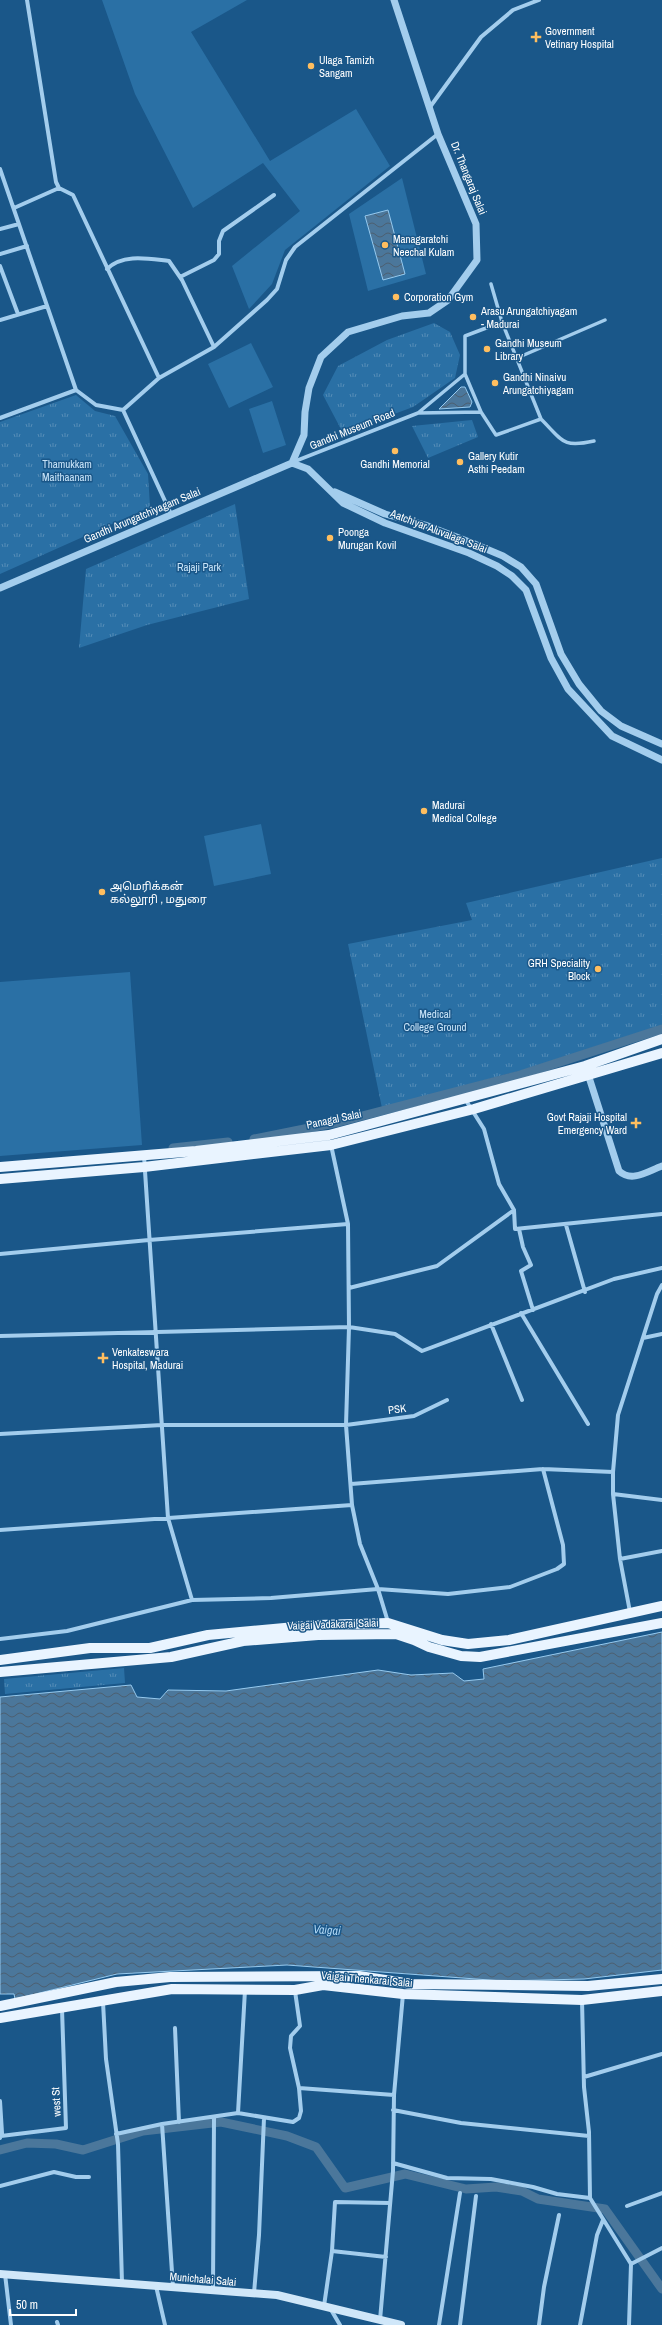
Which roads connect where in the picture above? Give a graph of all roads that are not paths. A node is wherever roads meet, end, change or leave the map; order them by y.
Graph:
1 (27, 0) edge
2 (394, 0) edge
3 (539, 0) edge
4 (429, 107) junction
5 (438, 134) junction
6 (0, 169) edge
7 (59, 188) junction
8 (274, 195) dead end
9 (14, 208) junction
10 (19, 224) junction
11 (0, 229) edge
12 (27, 246) junction
13 (0, 254) edge
14 (0, 266) edge
15 (108, 269) junction
16 (180, 277) junction
17 (491, 284) dead end
18 (47, 306) junction
19 (18, 314) junction
20 (0, 320) edge
21 (605, 320) dead end
22 (502, 322) junction
23 (214, 347) junction
24 (517, 358) junction
25 (465, 374) junction
26 (159, 378) junction
27 (76, 390) junction
28 (123, 410) junction
29 (481, 412) junction
30 (418, 413) junction
31 (0, 418) edge
32 (541, 419) junction
33 (594, 441) dead end
34 (292, 463) junction
35 (332, 492) junction
36 (171, 514) junction
37 (0, 588) edge
38 (662, 744) edge
39 (662, 760) edge
40 (662, 1039) edge
41 (662, 1053) edge
42 (585, 1066) junction
43 (589, 1076) junction
44 (464, 1097) junction
45 (472, 1110) junction
46 (330, 1140) junction
47 (144, 1155) junction
48 (662, 1166) edge
49 (0, 1167) edge
50 (144, 1167) junction
51 (0, 1179) edge
52 (514, 1210) junction
53 (662, 1214) edge
54 (348, 1224) junction
55 (566, 1225) junction
56 (519, 1229) junction
57 (149, 1240) junction
58 (0, 1254) edge
59 (662, 1268) edge
60 (662, 1285) edge
61 (348, 1288) junction
62 (585, 1292) junction
63 (533, 1310) junction
64 (521, 1313) junction
65 (492, 1324) junction
66 (349, 1327) junction
67 (156, 1333) junction
68 (662, 1334) edge
69 (0, 1336) edge
70 (643, 1338) junction
71 (447, 1400) dead end
72 (522, 1400) dead end
73 (588, 1424) dead end
74 (162, 1425) junction
75 (346, 1425) junction
76 (0, 1434) edge
77 (543, 1469) junction
78 (613, 1472) junction
79 (352, 1484) junction
80 (613, 1494) junction
81 (662, 1500) edge
82 (352, 1505) junction
83 (168, 1518) junction
84 (0, 1530) edge
85 (662, 1551) edge
86 (620, 1559) junction
87 (378, 1589) junction
88 (192, 1600) junction
89 (662, 1606) edge
90 (630, 1612) junction
91 (388, 1623) junction
92 (662, 1623) edge
93 (0, 1639) edge
94 (1, 1658) edge
95 (1, 1672) edge
96 (662, 1979) edge
97 (245, 1989) junction
98 (294, 1990) junction
99 (662, 1990) edge
100 (403, 1994) junction
101 (582, 2000) junction
102 (103, 2002) junction
103 (0, 2006) edge
104 (62, 2008) junction
105 (0, 2018) edge
106 (175, 2028) dead end
107 (662, 2054) edge
108 (584, 2077) junction
109 (299, 2088) junction
110 (394, 2095) junction
111 (0, 2101) edge
112 (393, 2110) junction
113 (238, 2113) junction
114 (214, 2118) junction
115 (264, 2118) junction
116 (179, 2122) junction
117 (162, 2124) junction
118 (116, 2134) junction
119 (589, 2136) junction
120 (0, 2137) edge
121 (393, 2162) junction
122 (89, 2177) dead end
123 (0, 2186) edge
124 (460, 2193) dead end
125 (662, 2193) edge
126 (476, 2196) dead end
127 (591, 2200) junction
128 (390, 2203) junction
129 (627, 2206) dead end
130 (559, 2216) dead end
131 (603, 2220) junction
132 (662, 2248) edge
133 (332, 2251) junction
134 (386, 2257) junction
135 (631, 2264) junction
136 (3, 2274) edge
137 (122, 2283) junction
138 (156, 2286) junction
139 (173, 2287) junction
140 (213, 2290) junction
141 (254, 2294) junction
142 (327, 2307) junction
143 (380, 2320) junction
144 (11, 2325) edge
145 (165, 2325) edge
146 (340, 2325) edge
147 (401, 2325) edge
148 (439, 2325) edge
149 (460, 2325) edge
150 (539, 2325) edge
151 (580, 2325) edge
152 (629, 2325) edge

1 - 7 street
2 - 4 street, Dr. Thangaraj Salai
3 - 4 street
4 - 5 street, Dr. Thangaraj Salai
5 - 23 street
5 - 34 street, Dr. Thangaraj Salai
6 - 9 street
7 - 9 street
7 - 15 street
8 - 16 street
9 - 10 street
10 - 11 street
10 - 12 street
12 - 13 street
12 - 18 street
14 - 19 street
15 - 16 street
15 - 26 street
16 - 23 street
17 - 22 street
18 - 19 street
18 - 27 street
19 - 20 street
21 - 24 street
22 - 24 street
22 - 25 street
23 - 26 street
24 - 32 street
25 - 29 street
25 - 30 street, Gandhi Museum Road
26 - 28 street
27 - 28 street
27 - 31 street
28 - 36 street
29 - 30 street, Gandhi Museum Road
29 - 32 street
30 - 34 street, Gandhi Museum Road
32 - 33 street
34 - 35 street, Aatchiyar Aluvalaga Salai
34 - 36 street, Gandhi Arungatchiyagam Salai
35 - 38 street, Aatchiyar Aluvalaga Salai
35 - 39 street, Aatchiyar Aluvalaga Salai
36 - 37 street, Gandhi Arungatchiyagam Salai
40 - 42 main road, Panagal Salai
41 - 43 main road, Panagal Salai
42 - 43 street
42 - 44 main road, Panagal Salai
43 - 45 main road, Panagal Salai
43 - 48 street
44 - 45 street
44 - 46 main road, Panagal Salai
45 - 46 main road, Panagal Salai
45 - 52 street
46 - 47 main road, Panagal Salai
46 - 50 main road, Panagal Salai
46 - 54 street
47 - 49 main road, Panagal Salai
47 - 50 street
50 - 51 main road, Panagal Salai
50 - 57 street
52 - 56 street
52 - 61 street
53 - 55 street
54 - 57 street
54 - 61 street
55 - 56 street
55 - 62 street
56 - 63 street
57 - 58 street
57 - 67 street
59 - 62 street
60 - 70 street
61 - 66 street
62 - 63 street
63 - 64 street
64 - 65 street
64 - 73 street
65 - 66 street
65 - 72 street
66 - 67 street
66 - 75 street
67 - 69 street
67 - 74 street
68 - 70 street
70 - 78 street
71 - 75 street, PSK
74 - 75 street, PSK
74 - 76 street, PSK
74 - 83 street
75 - 79 street
77 - 78 street
77 - 79 street
77 - 87 street
78 - 80 street
79 - 82 street
80 - 81 street
80 - 86 street
82 - 83 street
82 - 87 street
83 - 84 street
83 - 88 street
85 - 86 street
86 - 90 street
87 - 88 street
87 - 91 street
88 - 93 street
89 - 90 main road, Vaigai Vadakarai Salai
90 - 91 main road, Vaigai Vadakarai Salai
91 - 94 main road, Vaigai Vadakarai Salai
92 - 95 main road, Vaigai Vadakarai Salai
94 - 95 street
96 - 103 main road, Vaigai Thenkarai Salai
97 - 98 main road, Vaigai Thenkarai Salai
97 - 102 main road, Vaigai Thenkarai Salai
97 - 113 street
98 - 100 main road, Vaigai Thenkarai Salai
98 - 109 street
99 - 101 main road, Vaigai Thenkarai Salai
100 - 101 main road, Vaigai Thenkarai Salai
100 - 110 street
101 - 108 street
102 - 104 main road, Vaigai Thenkarai Salai
102 - 118 street
104 - 105 main road, Vaigai Thenkarai Salai
104 - 120 street, west St
106 - 116 street
107 - 108 street
108 - 119 street
109 - 110 street
109 - 115 street
110 - 112 street
111 - 120 street
112 - 119 street
112 - 121 street
113 - 114 street
113 - 115 street
114 - 116 street
114 - 140 street
115 - 141 street
116 - 117 street
117 - 118 street
117 - 139 street
118 - 137 street
119 - 127 street
121 - 127 street
121 - 128 street
122 - 123 street
124 - 148 street
125 - 129 street
126 - 149 street
127 - 131 street
128 - 133 street
128 - 134 street
130 - 150 street
131 - 135 street
131 - 151 street
132 - 135 street
133 - 134 street
133 - 142 street
134 - 143 street
135 - 152 street
136 - 137 main road, Munichalai Salai
136 - 144 street
137 - 138 main road, Munichalai Salai
138 - 139 main road, Munichalai Salai
138 - 145 street
139 - 140 main road, Munichalai Salai
140 - 141 main road, Munichalai Salai
141 - 142 main road, Munichalai Salai
142 - 143 main road, Munichalai Salai
142 - 146 street
143 - 147 main road, Munichalai Salai

